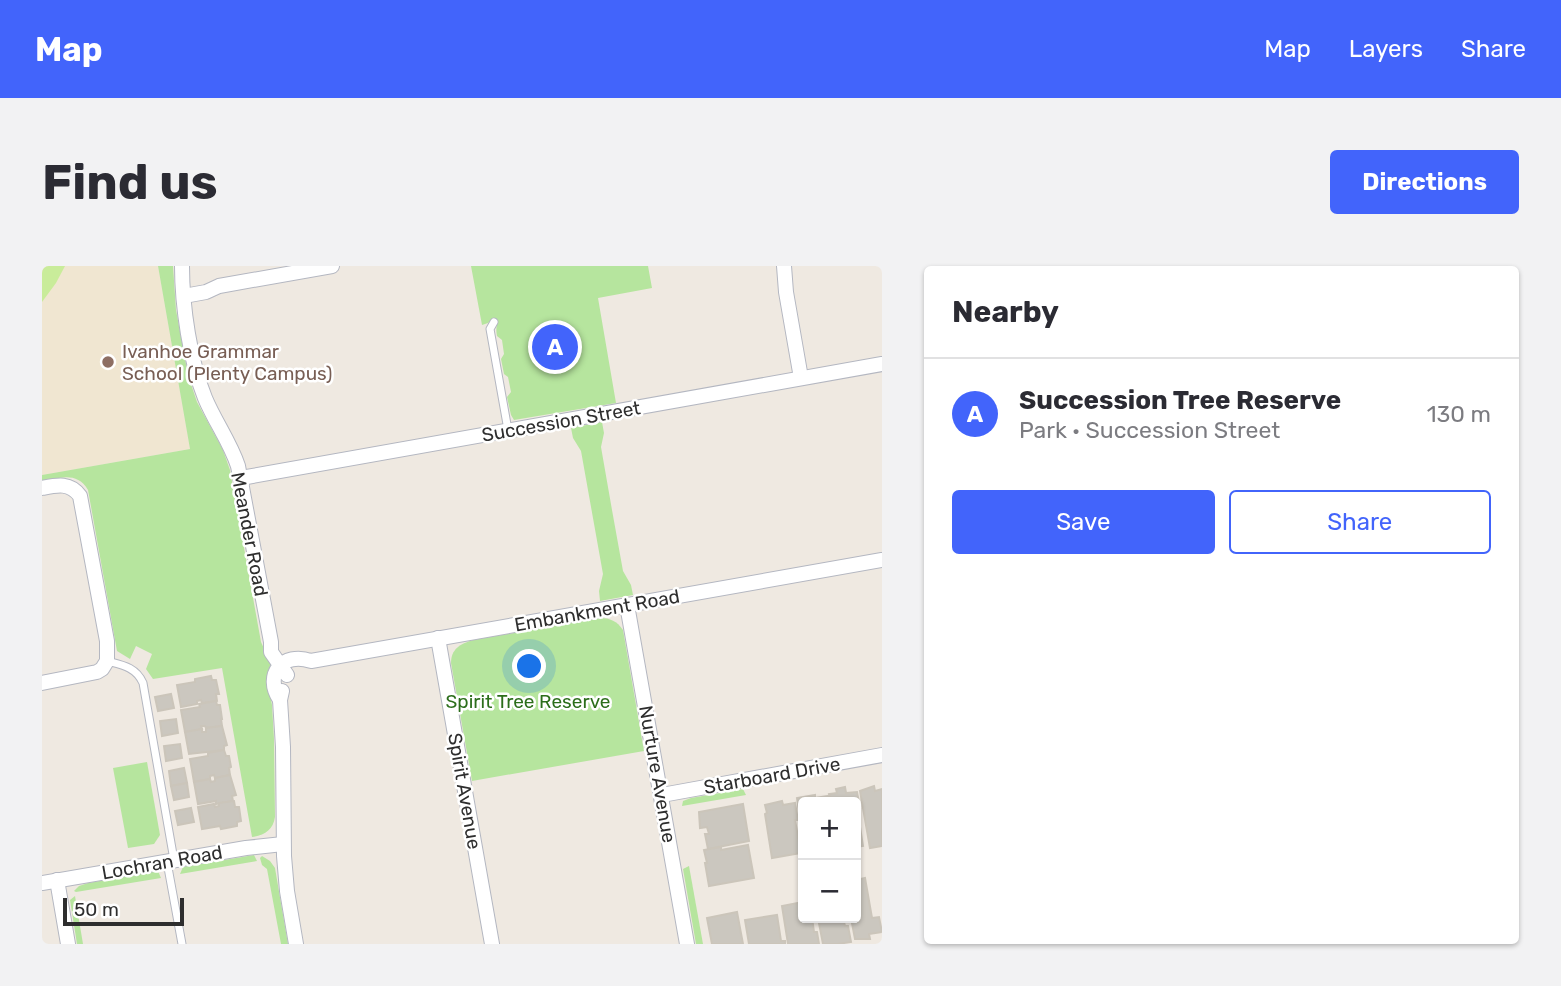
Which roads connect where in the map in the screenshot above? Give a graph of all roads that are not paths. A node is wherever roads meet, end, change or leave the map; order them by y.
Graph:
1 (182, 266) edge
2 (332, 266) edge
3 (784, 266) edge
4 (183, 291) junction
5 (494, 322) dead end
6 (882, 364) edge
7 (801, 378) junction
8 (508, 430) junction
9 (241, 478) junction
10 (42, 488) edge
11 (882, 560) edge
12 (628, 605) junction
13 (438, 638) junction
14 (107, 661) junction
15 (287, 668) junction
16 (42, 683) edge
17 (882, 755) edge
18 (662, 795) junction
19 (283, 844) junction
20 (170, 861) junction
21 (49, 881) edge
22 (68, 944) edge
23 (182, 944) edge
24 (296, 944) edge
25 (492, 944) edge
26 (687, 944) edge

1 - 4 street, Meander Road
2 - 4 street
3 - 7 street
4 - 9 street, Meander Road
5 - 8 lane
6 - 7 street, Succession Street
7 - 8 street, Succession Street
8 - 9 street, Succession Street
9 - 15 street, Meander Road
10 - 14 street
11 - 12 street, Embankment Road
12 - 13 street, Embankment Road
12 - 18 street, Nurture Avenue
13 - 15 street, Embankment Road
13 - 25 street, Spirit Avenue
14 - 16 street
14 - 20 lane
15 - 19 street, Meander Road
17 - 18 street, Starboard Drive
18 - 26 street, Nurture Avenue
19 - 20 street, Lochran Road
19 - 24 street, Meander Road
20 - 21 street, Lochran Road
20 - 23 lane
21 - 22 street

